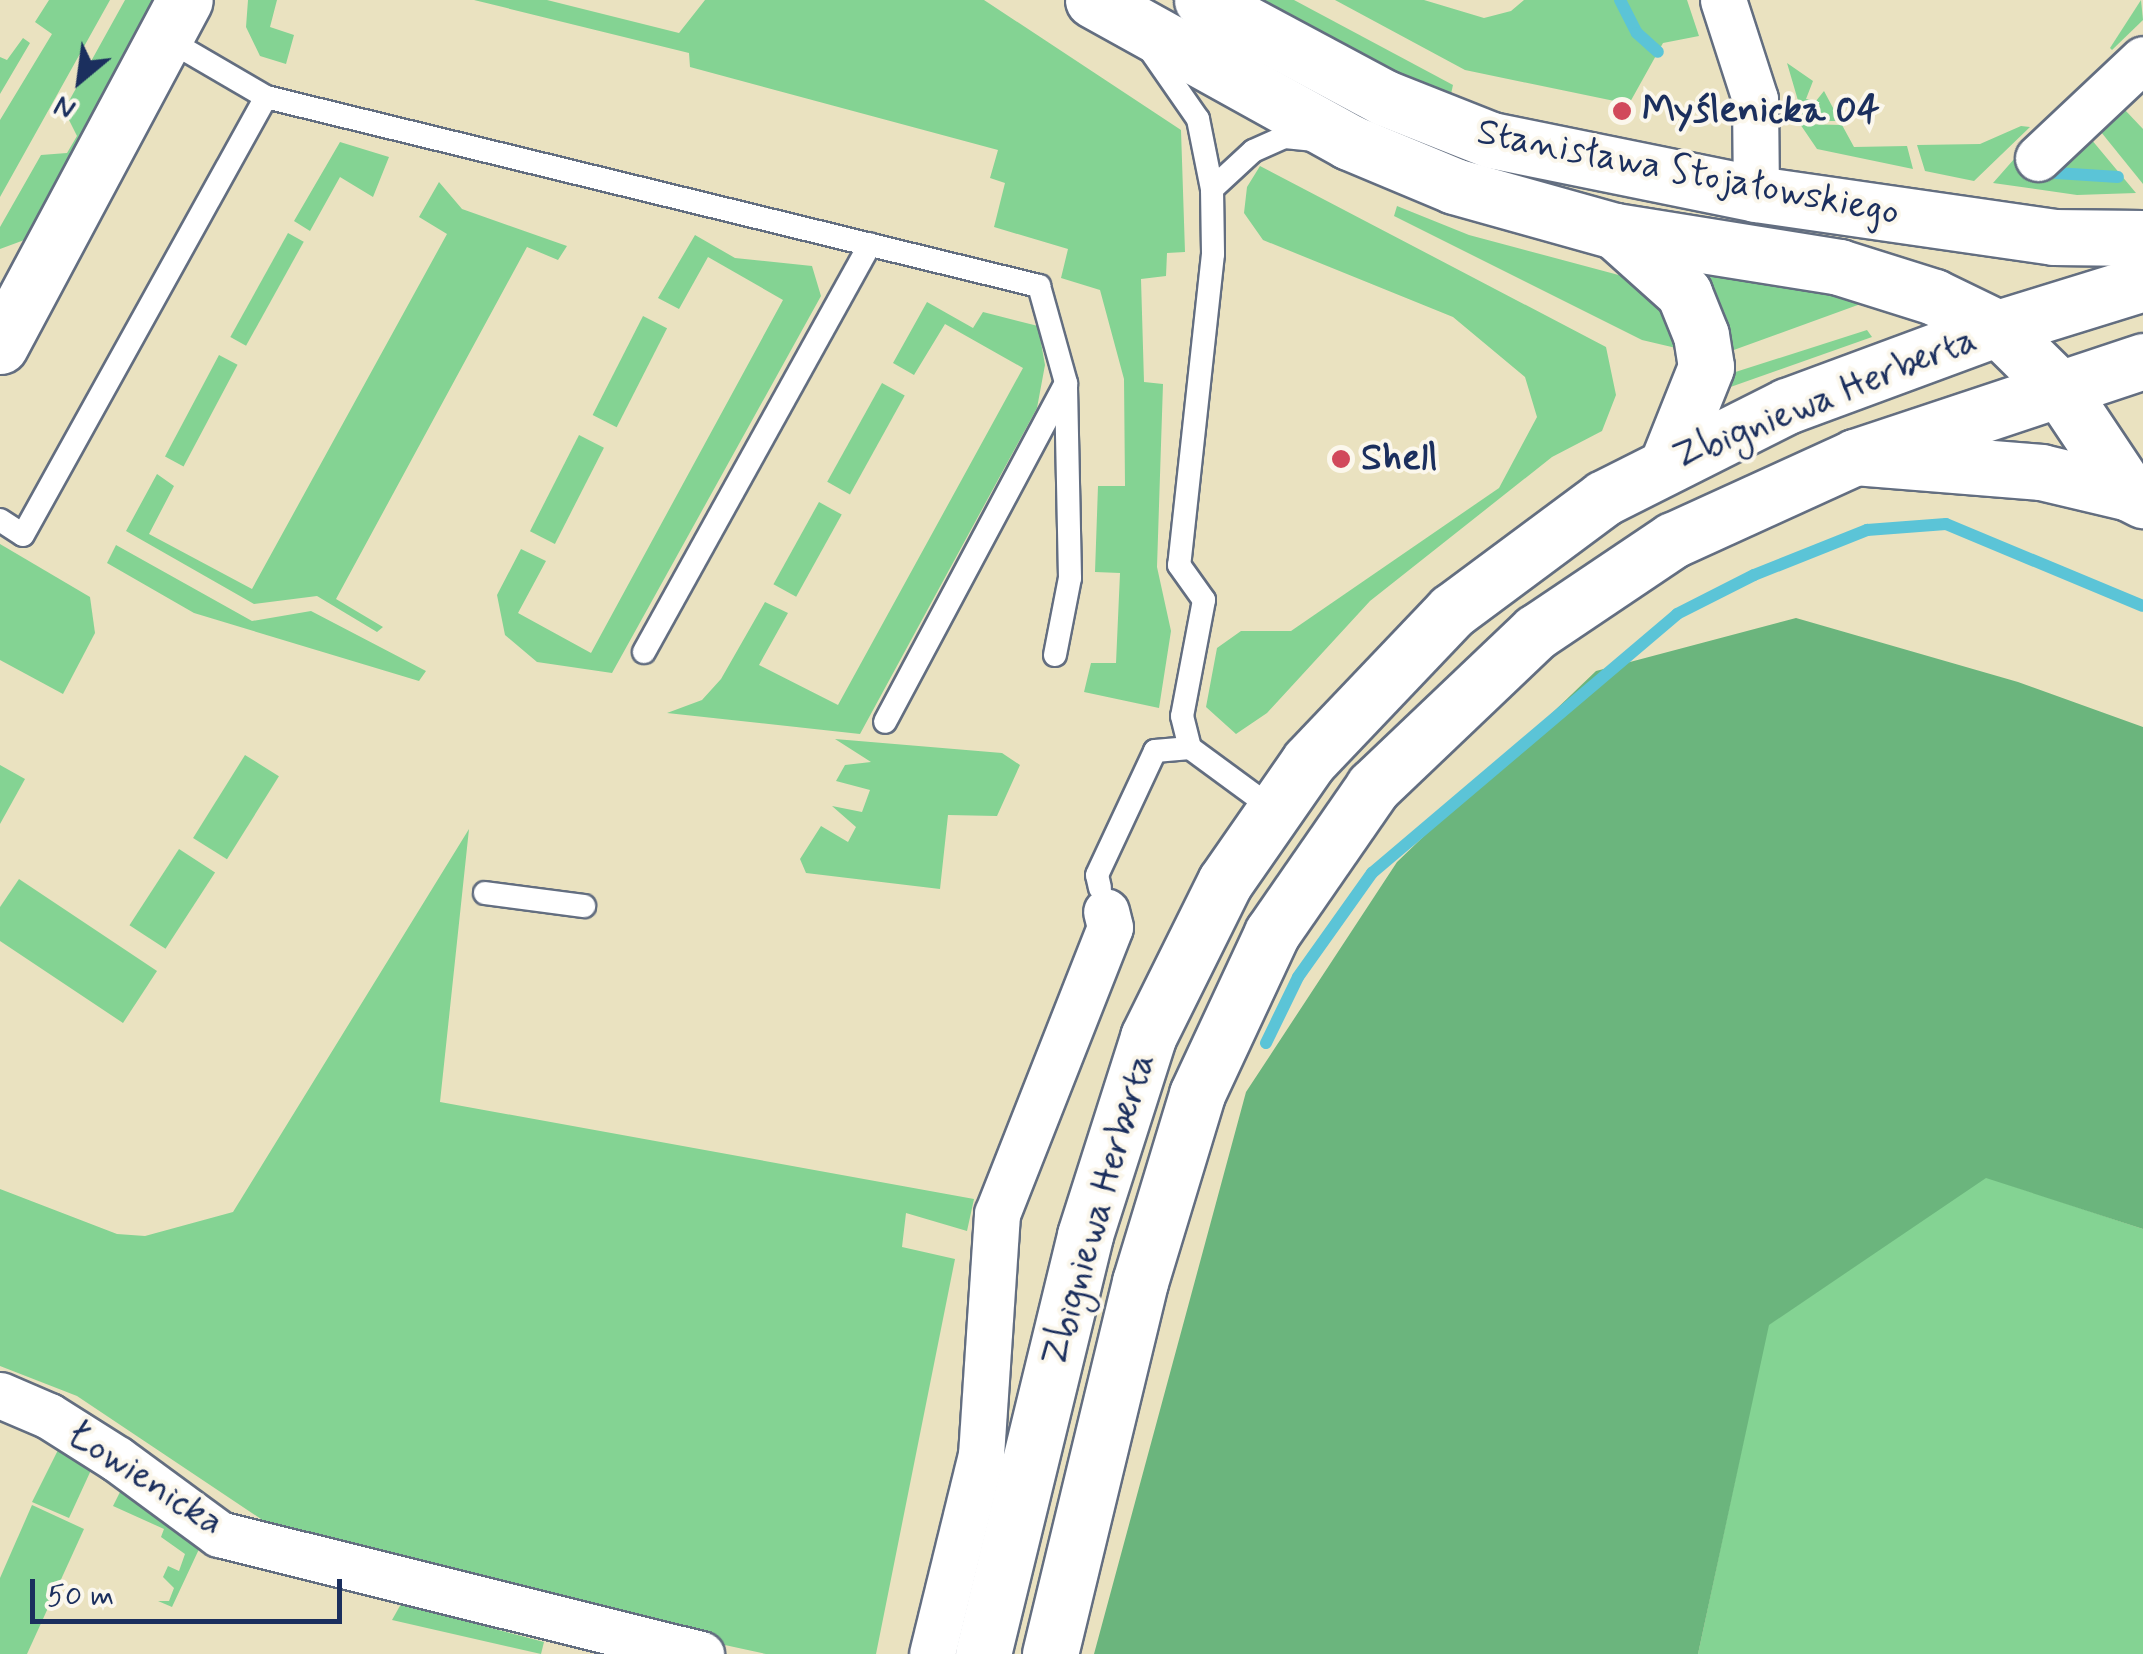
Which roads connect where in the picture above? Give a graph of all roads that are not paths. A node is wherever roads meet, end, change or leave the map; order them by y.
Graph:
1 (1723, 0) edge
2 (1215, 3) edge
3 (1111, 12) edge
4 (175, 19) edge
5 (2143, 60) edge
6 (266, 98) junction
7 (1349, 142) junction
8 (2038, 158) dead end
9 (1212, 189) junction
10 (1756, 194) junction
11 (1614, 231) junction
12 (2143, 238) edge
13 (870, 244) junction
14 (2143, 283) edge
15 (13, 291) edge
16 (1998, 328) junction
17 (0, 346) edge
18 (2143, 361) edge
19 (1066, 383) junction
20 (2060, 388) junction
21 (1855, 457) junction
22 (1668, 462) junction
23 (2136, 497) edge
24 (0, 520) edge
25 (644, 652) dead end
26 (1055, 655) dead end
27 (885, 722) dead end
28 (1190, 748) junction
29 (1273, 809) junction
30 (485, 893) dead end
31 (1103, 899) joint
32 (584, 906) dead end
33 (0, 1396) edge
34 (701, 1654) edge
35 (932, 1654) edge
36 (983, 1654) edge
37 (1050, 1654) edge

1 - 10 street
2 - 10 main road, Stanisława Stojałowskiego
3 - 7 main road, Stanisława Stojałowskiego
3 - 9 lane
4 - 6 lane
4 - 15 main road
5 - 8 street
6 - 13 lane
6 - 24 lane
7 - 9 lane
7 - 11 main road, Stanisława Stojałowskiego
9 - 28 lane
10 - 12 main road, Stanisława Stojałowskiego
11 - 16 main road, Stanisława Stojałowskiego
11 - 22 main road
13 - 19 lane
13 - 25 lane
14 - 16 main road, Zbigniewa Herberta
15 - 17 main road
16 - 20 main road, Stanisława Stojałowskiego
16 - 22 main road, Zbigniewa Herberta
18 - 20 main road, Zbigniewa Herberta
19 - 26 lane
19 - 27 lane
20 - 21 main road, Zbigniewa Herberta
20 - 23 main road, Stanisława Stojałowskiego
21 - 23 main road
21 - 37 main road, Zbigniewa Herberta
22 - 29 main road, Zbigniewa Herberta
28 - 29 lane
28 - 31 lane
29 - 36 main road, Zbigniewa Herberta
30 - 32 lane
31 - 35 street
33 - 34 street, Łowienicka

